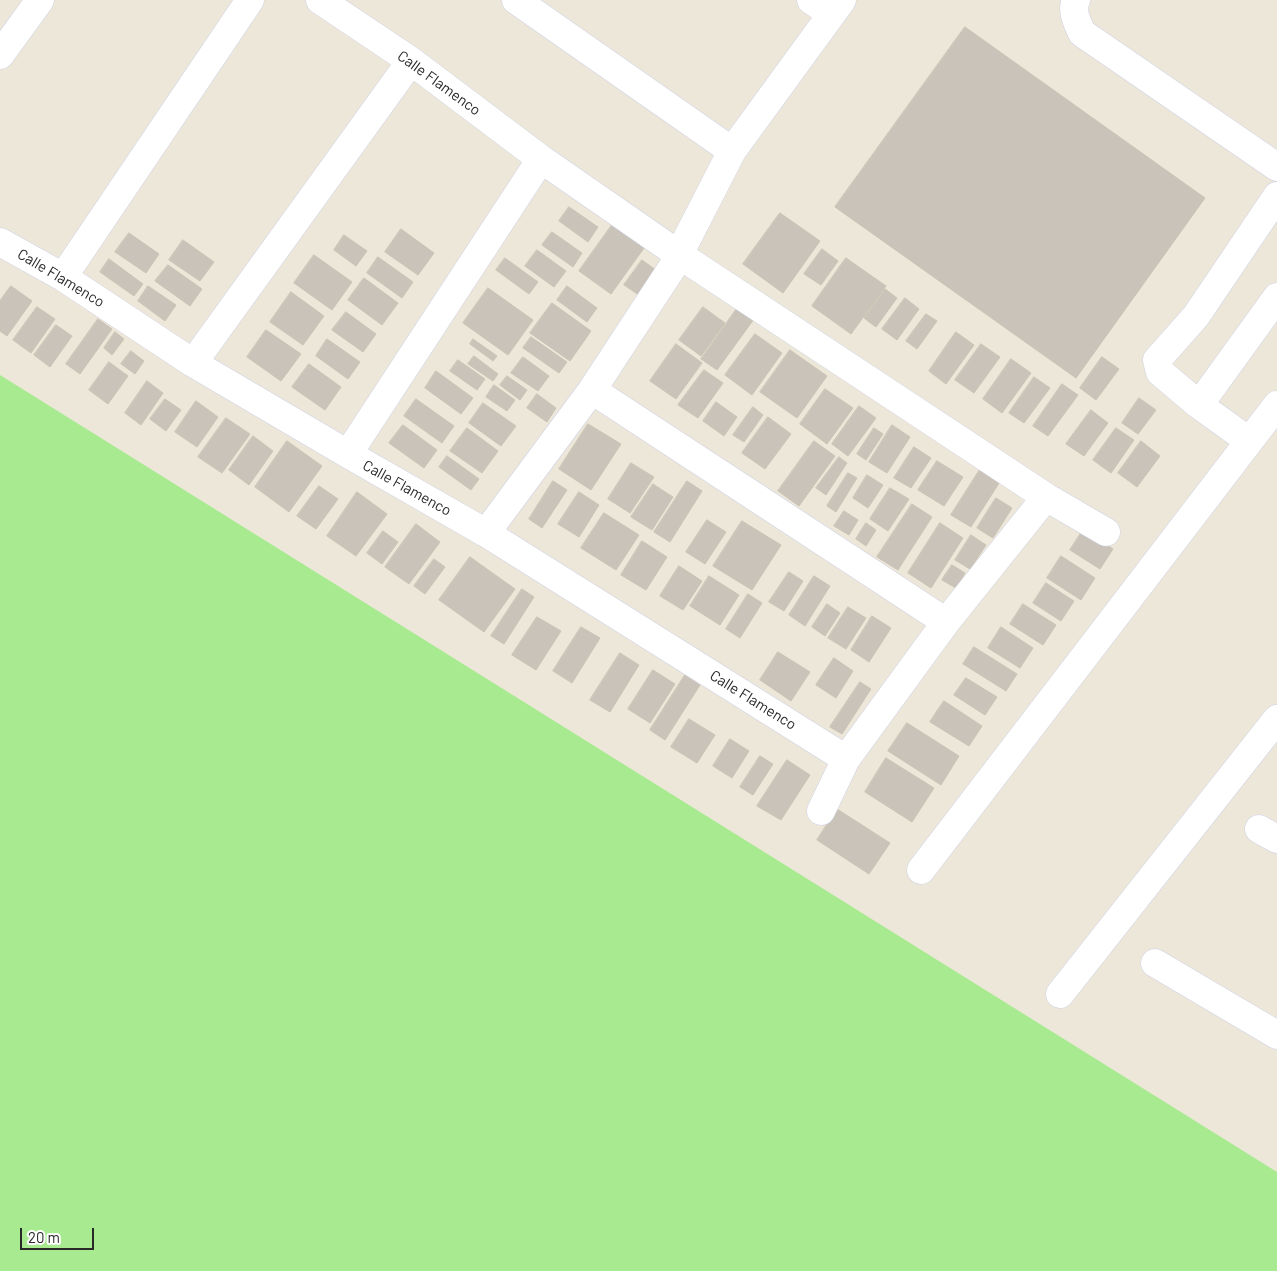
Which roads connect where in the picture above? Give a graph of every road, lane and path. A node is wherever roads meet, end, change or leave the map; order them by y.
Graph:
1 (40, 0) edge
2 (250, 0) edge
3 (320, 0) edge
4 (516, 0) edge
5 (1076, 0) edge
6 (828, 5) edge
7 (0, 55) edge
8 (411, 61) junction
9 (732, 151) junction
10 (541, 159) junction
11 (1277, 167) edge
12 (1277, 196) edge
13 (0, 242) edge
14 (679, 254) junction
15 (63, 277) junction
16 (1277, 297) edge
17 (193, 363) junction
18 (592, 390) junction
19 (1199, 405) junction
20 (1277, 405) edge
21 (1249, 441) junction
22 (348, 454) junction
23 (1046, 497) junction
24 (1106, 532) dead end
25 (486, 533) junction
26 (946, 622) junction
27 (1277, 719) edge
28 (846, 759) junction
29 (821, 811) dead end
30 (921, 870) dead end
31 (1155, 963) dead end
32 (1060, 994) dead end
33 (1277, 1036) edge

1 - 7 street
2 - 15 street
3 - 8 street, Calle Flamenco
4 - 9 street
5 - 11 street
6 - 9 street
8 - 10 street, Calle Flamenco
8 - 17 street
9 - 14 street
10 - 14 street, Calle Flamenco
10 - 22 street
12 - 19 street
13 - 15 street, Calle Flamenco
14 - 18 street
14 - 23 street, Calle Flamenco
15 - 17 street, Calle Flamenco
16 - 19 street
17 - 22 street, Calle Flamenco
18 - 25 street
18 - 26 street
19 - 21 street
20 - 21 street
21 - 30 street
22 - 25 street, Calle Flamenco
23 - 24 street, Calle Flamenco
23 - 26 street
25 - 28 street, Calle Flamenco
26 - 28 street
27 - 32 street
28 - 29 street
31 - 33 street

